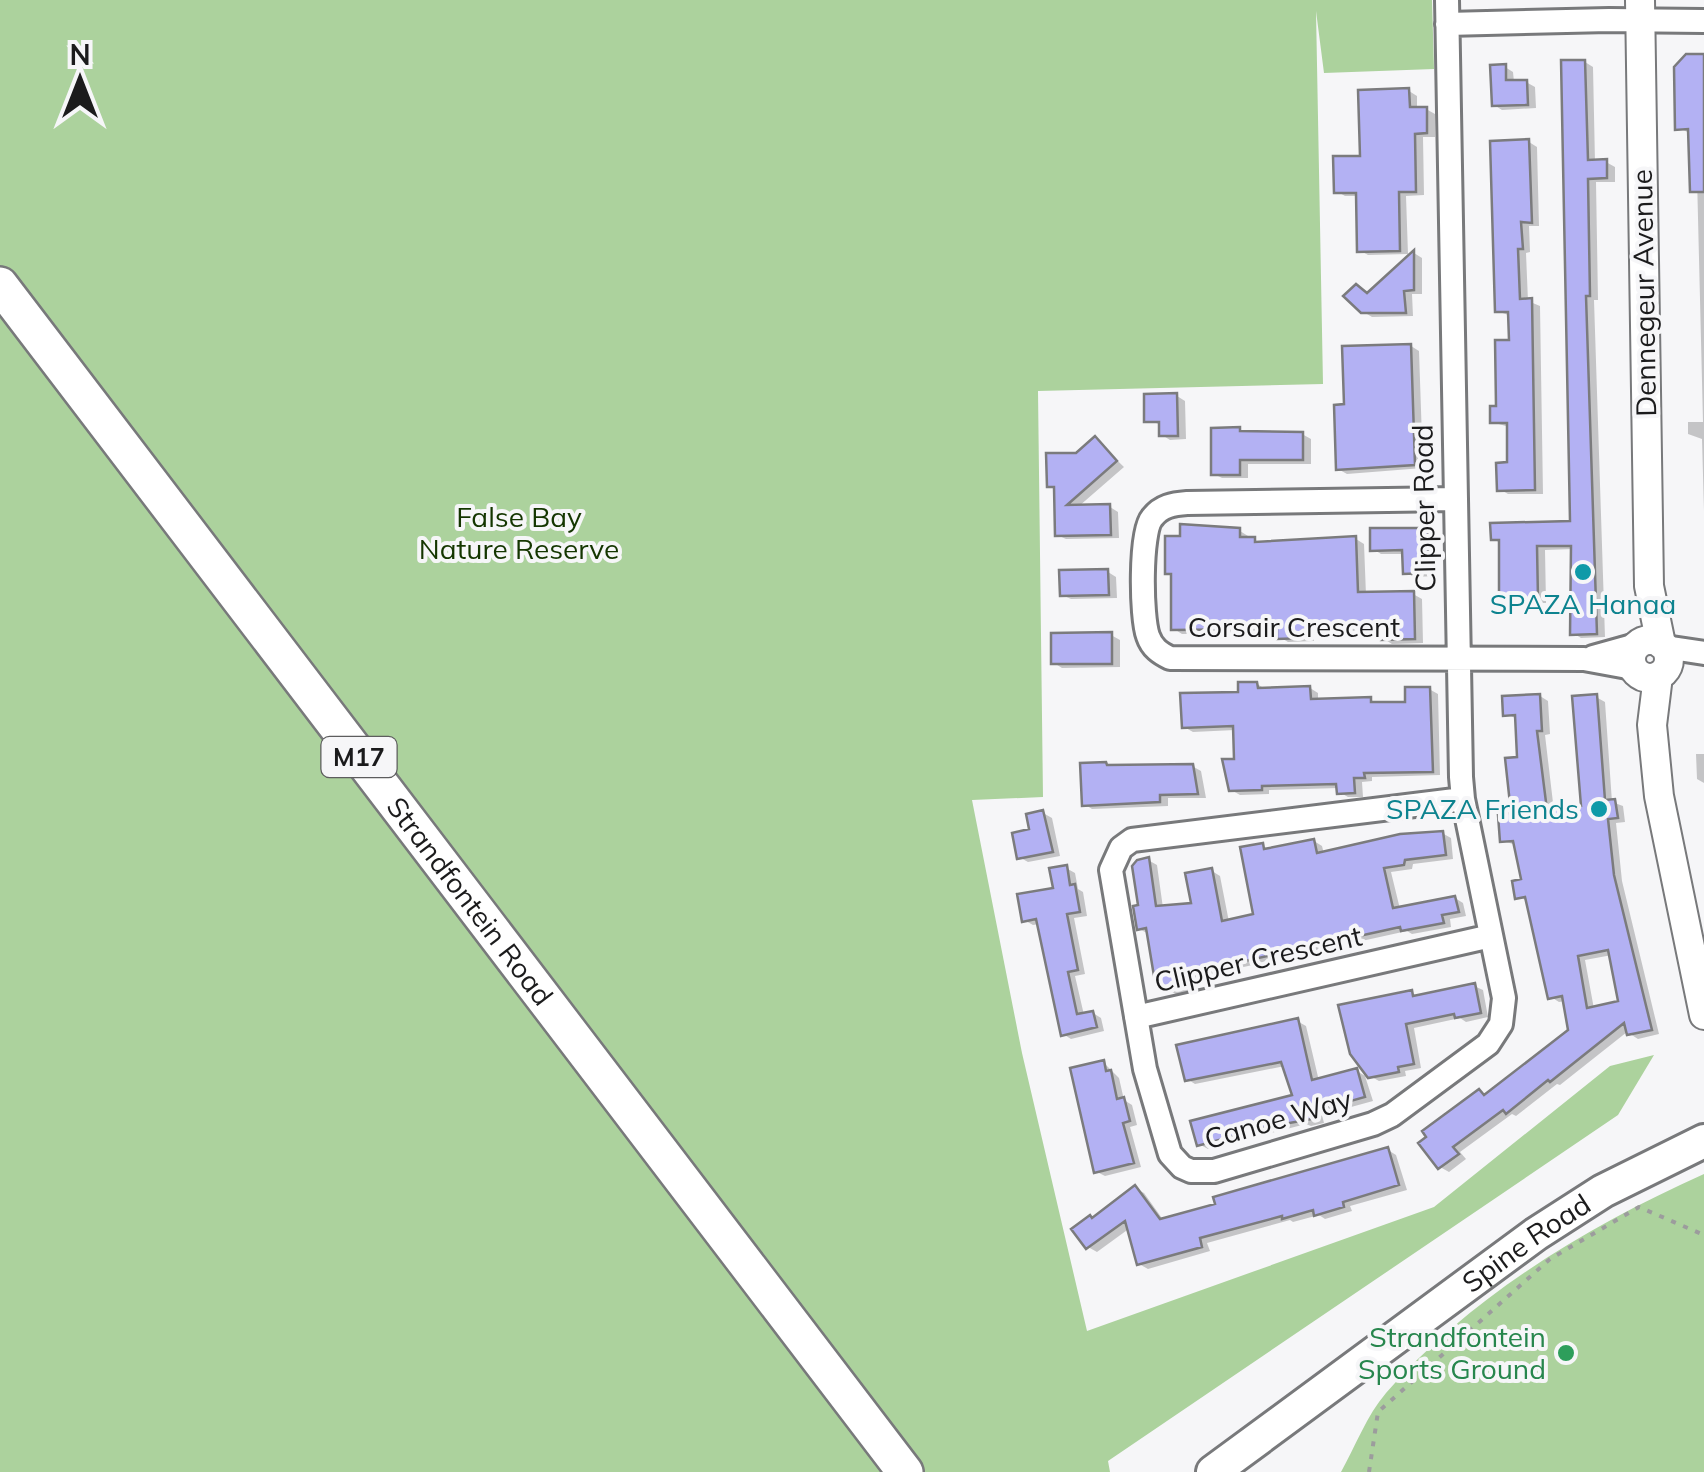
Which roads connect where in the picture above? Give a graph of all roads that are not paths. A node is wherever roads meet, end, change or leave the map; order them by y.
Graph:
1 (1446, 0) edge
2 (1640, 10) edge
3 (1704, 21) edge
4 (1447, 24) junction
5 (0, 285) edge
6 (1454, 500) junction
7 (1704, 656) edge
8 (1457, 658) junction
9 (1650, 658) junction
10 (1463, 799) junction
11 (1491, 936) junction
12 (1504, 1011) joint
13 (1704, 1015) edge
14 (1136, 1017) junction
15 (1704, 1141) edge
16 (904, 1472) edge
17 (1213, 1472) edge

1 - 4 street, Clipper Road
2 - 3 street
2 - 4 street
2 - 9 street, Dennegeur Avenue
4 - 6 street, Clipper Road
5 - 16 main road, Strandfontein Road / M17
6 - 8 street, Clipper Road
6 - 8 street, Corsair Crescent
7 - 9 street
8 - 9 street
8 - 10 street, Clipper Road
9 - 13 street, Dennegeur Avenue
10 - 11 street, Clipper Road
10 - 14 street, Clipper Crescent
11 - 12 street, Clipper Road
11 - 14 street, Clipper Crescent
12 - 14 street, Canoe Way
15 - 17 main road, Spine Road

